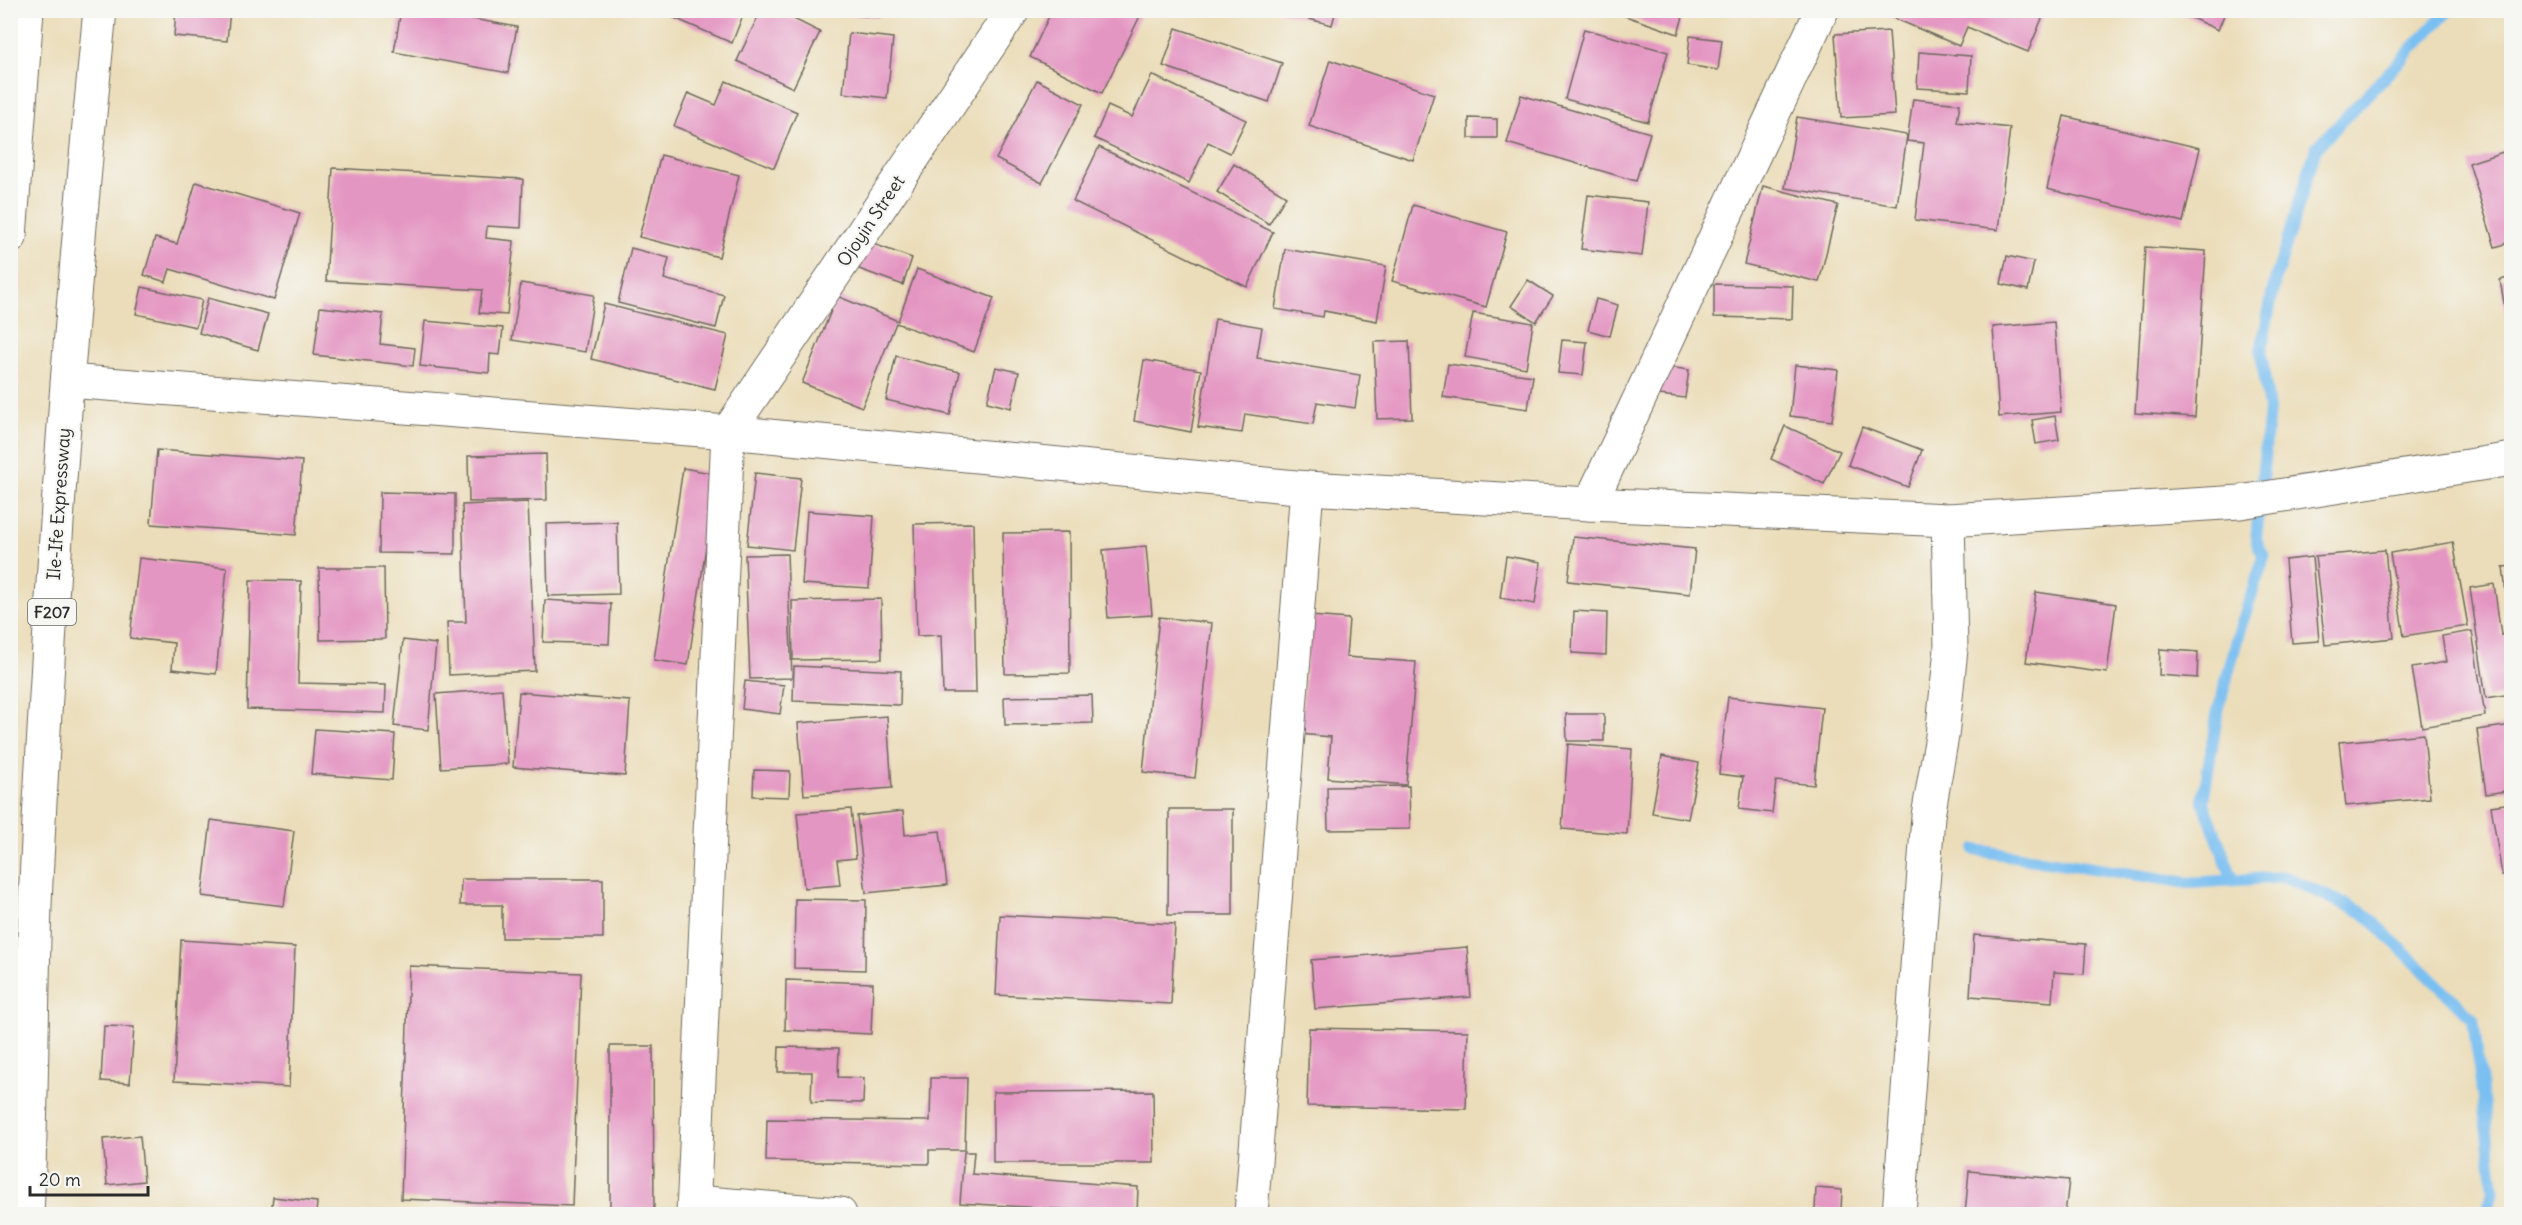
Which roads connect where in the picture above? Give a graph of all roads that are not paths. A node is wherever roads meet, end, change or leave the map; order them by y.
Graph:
1 (27, 10) edge
2 (99, 10) edge
3 (1013, 10) edge
4 (1822, 10) edge
5 (10, 237) edge
6 (68, 381) junction
7 (729, 432) junction
8 (2511, 459) edge
9 (1307, 488) junction
10 (1590, 504) junction
11 (1948, 520) junction
12 (21, 1110) edge
13 (694, 1208) edge
14 (27, 1215) edge
15 (840, 1215) edge
16 (1251, 1215) edge
17 (1899, 1215) edge

1 - 5 street
2 - 6 street, Ile-Ife Expressway / F207
3 - 7 street, Ojoyin Street
4 - 10 street
6 - 7 street
6 - 12 street, Ile-Ife Expressway / F207
7 - 9 street
7 - 13 street
8 - 11 street
9 - 10 street
9 - 16 street
10 - 11 street
11 - 17 street
12 - 14 street, Ile-Ife Expressway / F207
13 - 15 street

